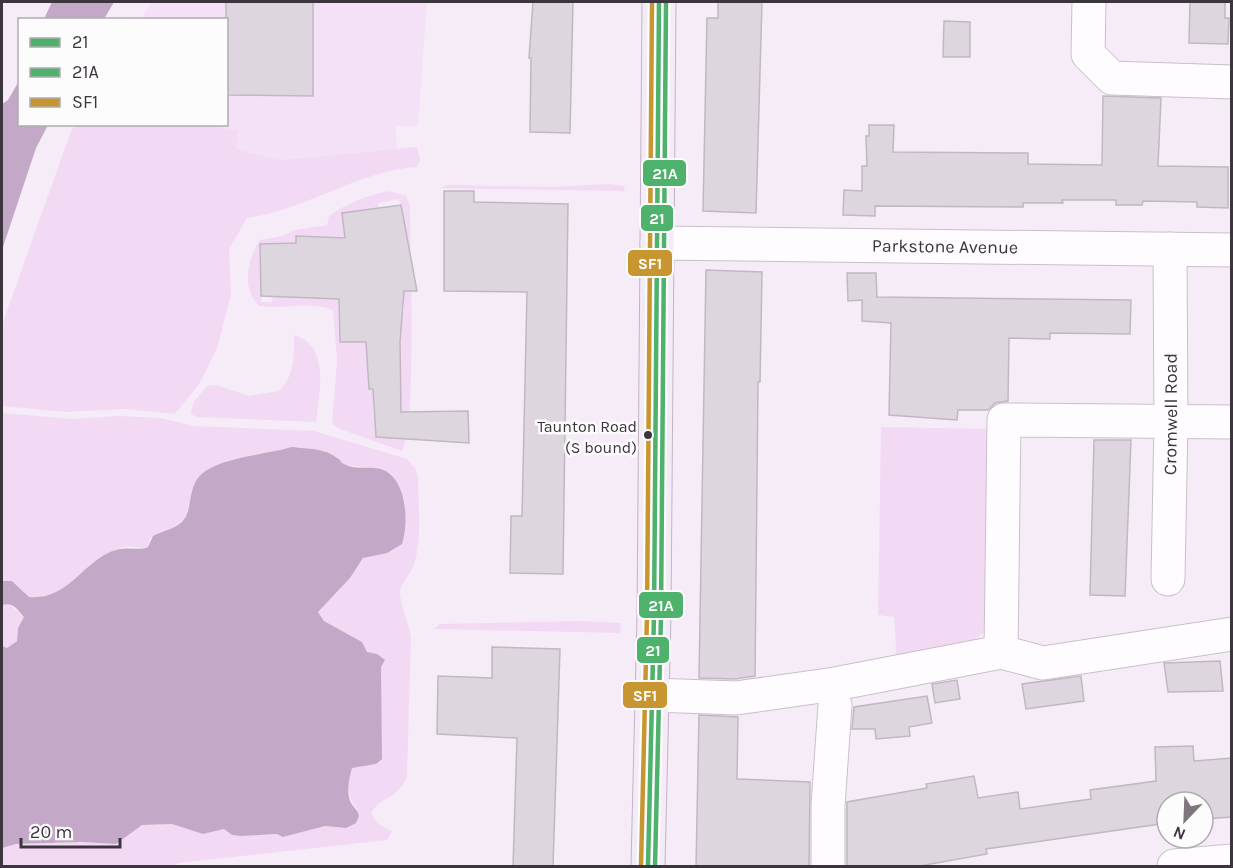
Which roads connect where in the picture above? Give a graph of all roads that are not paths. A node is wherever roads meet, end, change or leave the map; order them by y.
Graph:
1 (659, 2) edge
2 (1089, 2) edge
3 (1232, 82) edge
4 (657, 243) junction
5 (1170, 249) junction
6 (1232, 250) edge
7 (1171, 422) junction
8 (1232, 422) edge
9 (1168, 579) dead end
10 (1232, 634) edge
11 (1001, 652) junction
12 (653, 695) junction
13 (835, 705) dead end
14 (1232, 861) edge
15 (648, 867) edge
16 (828, 867) edge
17 (1174, 867) edge

1 - 4 main road
2 - 3 street
4 - 5 street, Parkstone Avenue
4 - 12 main road
5 - 6 street, Parkstone Avenue
5 - 7 street, Cromwell Road
7 - 8 street
7 - 9 street, Cromwell Road
7 - 11 street
10 - 11 street
11 - 12 street
12 - 15 main road
13 - 16 street
14 - 17 street

